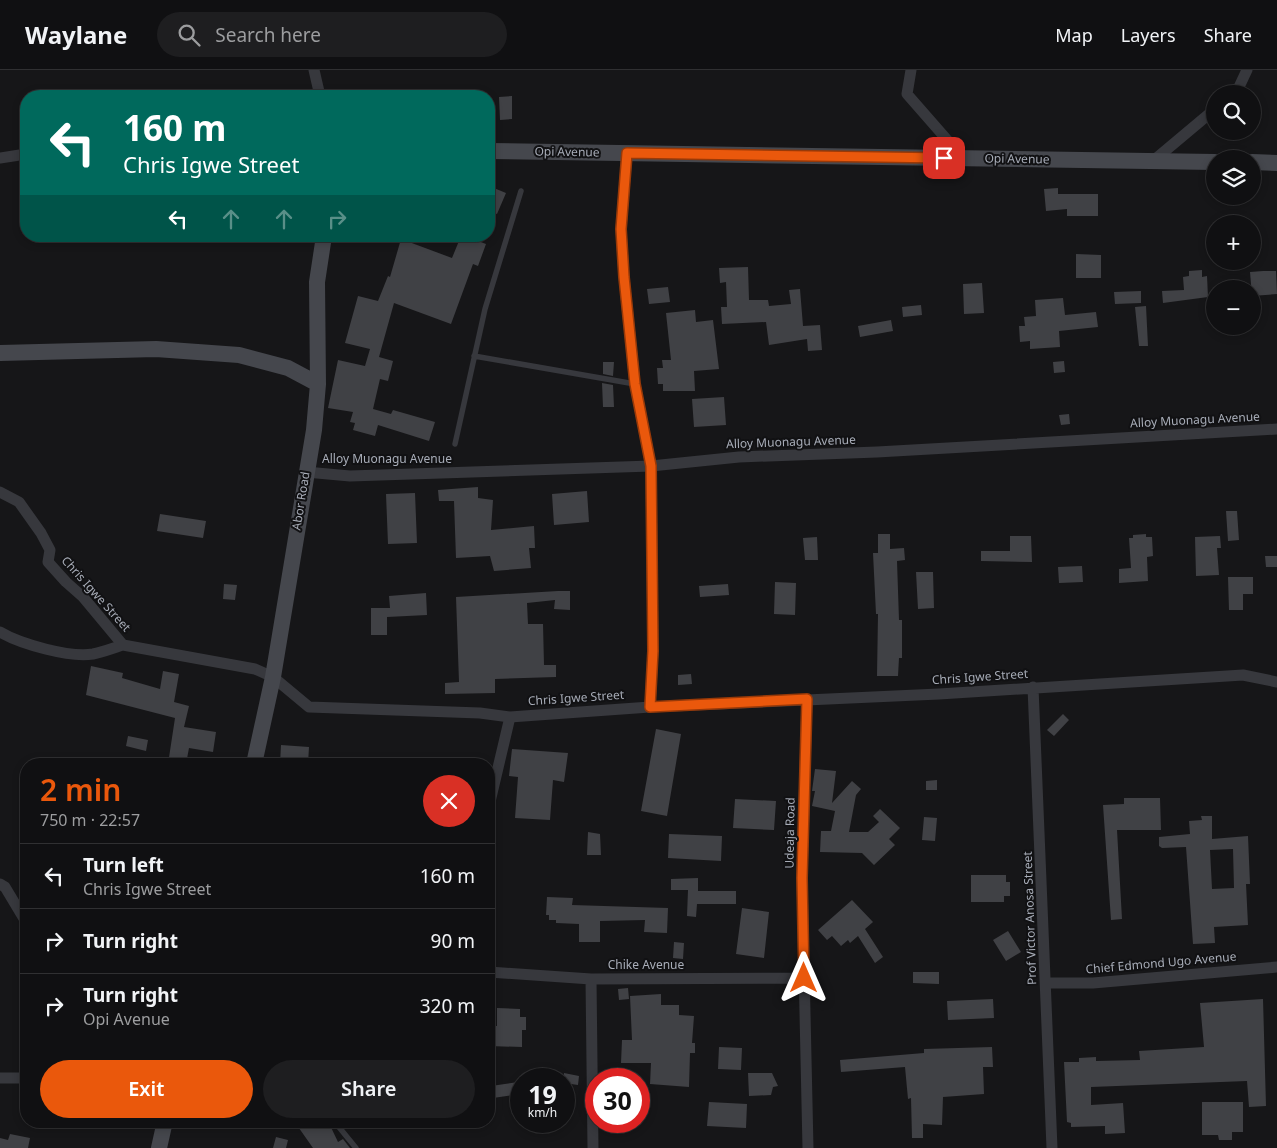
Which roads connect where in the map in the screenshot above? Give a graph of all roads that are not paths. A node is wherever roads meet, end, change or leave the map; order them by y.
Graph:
1 (314, 70) edge
2 (911, 70) edge
3 (1247, 70) edge
4 (1240, 85) edge
5 (319, 90) edge
6 (1206, 117) edge
7 (495, 151) edge
8 (627, 153) junction
9 (20, 155) edge
10 (0, 158) edge
11 (963, 158) junction
12 (1154, 161) junction
13 (1206, 162) edge
14 (1261, 162) edge
15 (1277, 163) edge
16 (521, 191) dead end
17 (323, 242) edge
18 (0, 353) edge
19 (474, 356) junction
20 (318, 384) junction
21 (635, 384) junction
22 (1277, 429) edge
23 (455, 444) dead end
24 (651, 466) junction
25 (306, 472) junction
26 (0, 492) edge
27 (0, 632) edge
28 (123, 645) junction
29 (273, 677) junction
30 (1277, 682) edge
31 (1033, 687) junction
32 (807, 699) junction
33 (650, 707) junction
34 (510, 717) junction
35 (255, 758) edge
36 (495, 781) edge
37 (0, 884) edge
38 (20, 912) edge
39 (1277, 967) edge
40 (495, 972) edge
41 (804, 978) junction
42 (591, 979) junction
43 (1046, 982) junction
44 (0, 1078) edge
45 (20, 1078) edge
46 (163, 1128) edge
47 (340, 1128) edge
48 (159, 1148) edge
49 (356, 1148) edge
50 (593, 1148) edge
51 (808, 1148) edge
52 (1052, 1148) edge

1 - 5 street
2 - 11 street
3 - 4 street
6 - 12 street
7 - 8 street, Opi Avenue
8 - 11 street, Opi Avenue
8 - 21 street
9 - 10 street
11 - 12 street, Opi Avenue
12 - 13 street, Opi Avenue
14 - 15 street
16 - 19 lane
17 - 20 street, Abor Road
18 - 20 street
19 - 21 lane
19 - 23 lane
20 - 25 street, Abor Road
21 - 24 street
22 - 24 street, Alloy Muonagu Avenue
24 - 25 street, Alloy Muonagu Avenue
24 - 33 street
25 - 29 street, Abor Road
26 - 28 street, Chris Igwe Street
27 - 28 street
28 - 29 street, Chris Igwe Street
29 - 34 street, Chris Igwe Street
29 - 35 street, Abor Road
30 - 31 street, Chris Igwe Street
31 - 32 street, Chris Igwe Street
31 - 43 street, Prof Victor Anosa Street
32 - 33 street, Chris Igwe Street
32 - 41 street, Udeaja Road
33 - 34 street, Chris Igwe Street
34 - 36 street
37 - 38 street
39 - 43 street, Chief Edmond Ugo Avenue
40 - 42 street, Chike Avenue
41 - 42 street, Chike Avenue
41 - 51 street, Udeaja Road
42 - 50 street
43 - 52 street, Prof Victor Anosa Street
44 - 45 street
46 - 48 street
47 - 49 lane

